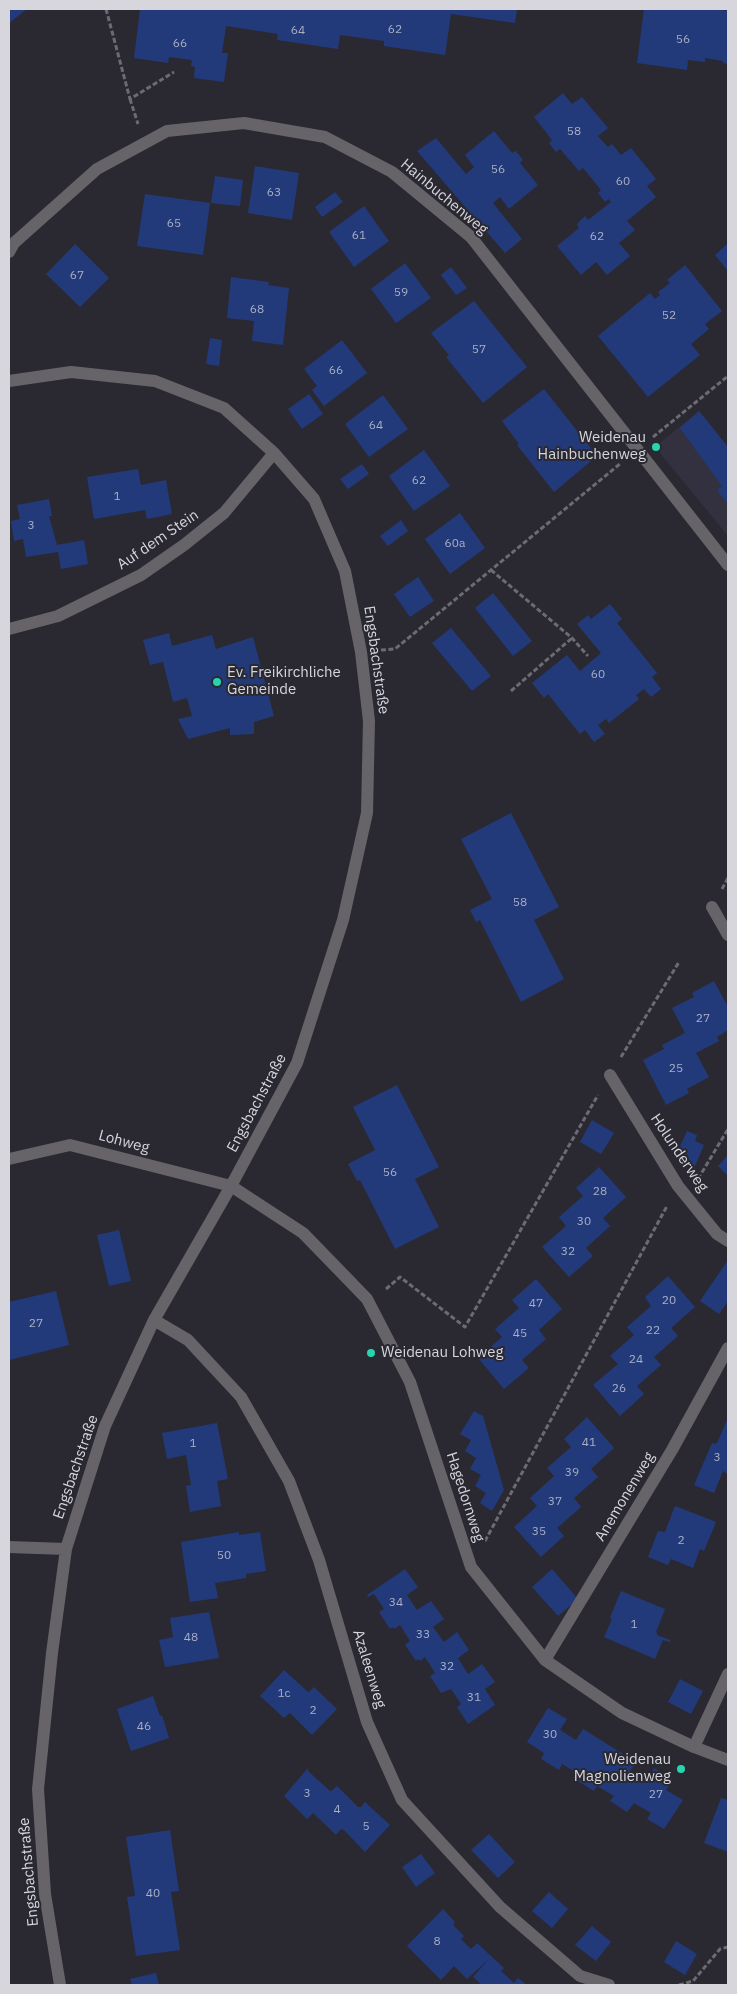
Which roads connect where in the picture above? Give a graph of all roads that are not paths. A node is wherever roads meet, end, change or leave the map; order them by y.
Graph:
1 (9, 252) edge
2 (9, 381) edge
3 (274, 453) junction
4 (728, 565) edge
5 (9, 629) edge
6 (712, 907) dead end
7 (728, 934) edge
8 (610, 1075) road end
9 (9, 1159) edge
10 (231, 1186) junction
11 (728, 1241) edge
12 (154, 1320) junction
13 (728, 1348) edge
14 (9, 1547) edge
15 (66, 1549) junction
16 (545, 1660) junction
17 (728, 1674) edge
18 (694, 1747) junction
19 (728, 1760) edge
20 (60, 1985) edge
21 (609, 1985) edge

1 - 4 street, Hainbuchenweg
2 - 3 street, Engsbachstraße
3 - 5 street, Auf dem Stein
3 - 10 street, Engsbachstraße
6 - 7 street
8 - 11 street, Holunderweg
9 - 10 street, Lohweg
10 - 12 street, Engsbachstraße
10 - 16 street, Hagedornweg
12 - 15 street, Engsbachstraße
12 - 21 street, Azaleenweg
13 - 16 street, Anemonenweg
14 - 15 street
15 - 20 street, Engsbachstraße
16 - 18 street, Hagedornweg
17 - 18 street
18 - 19 street, Hagedornweg

